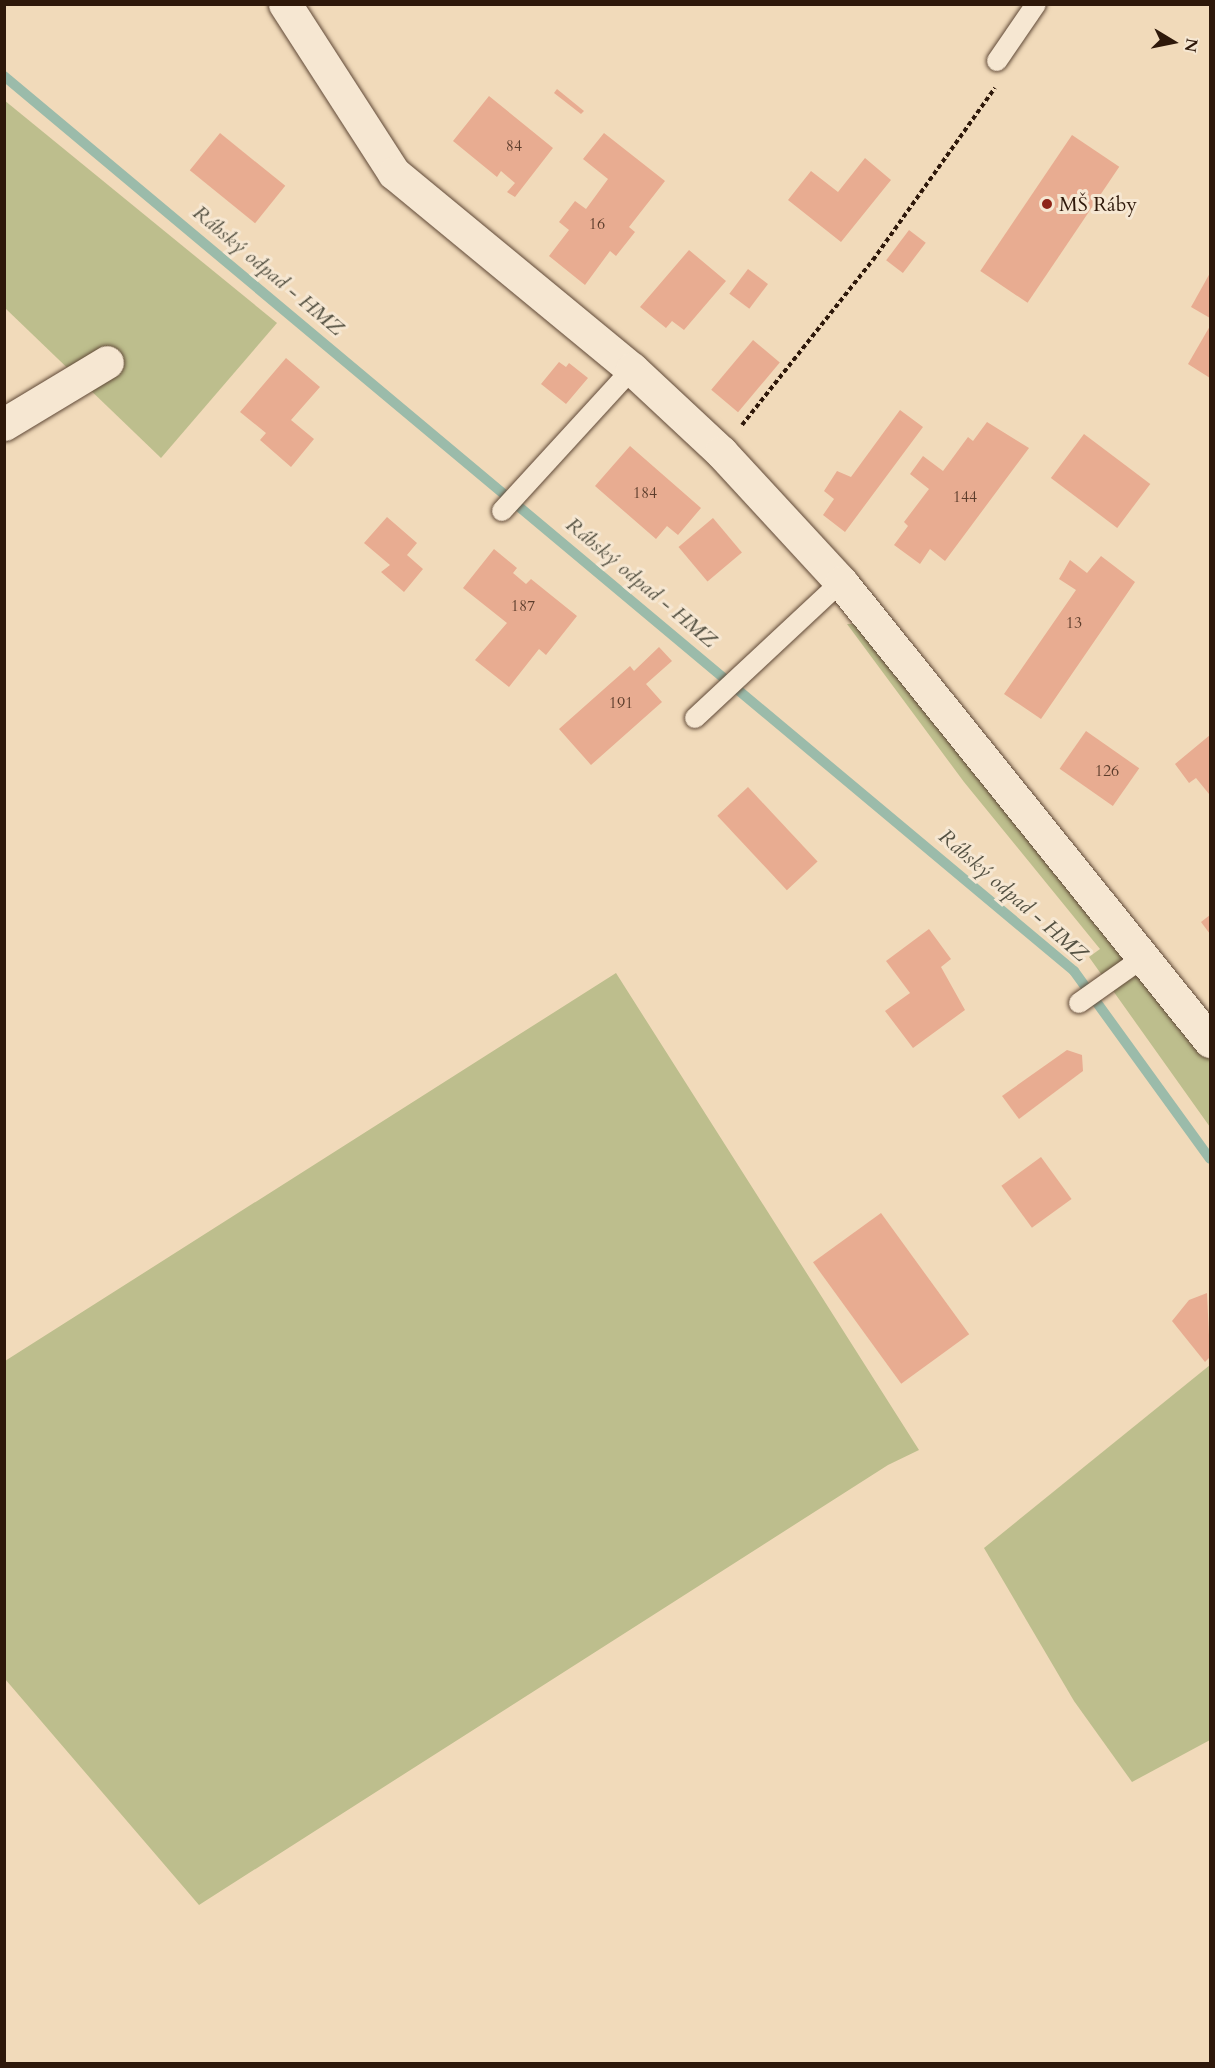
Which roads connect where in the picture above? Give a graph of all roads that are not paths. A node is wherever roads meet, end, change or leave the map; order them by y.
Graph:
1 (285, 4) edge
2 (1036, 4) edge
3 (997, 61) dead end
4 (107, 362) dead end
5 (632, 369) junction
6 (4, 424) edge
7 (502, 511) dead end
8 (842, 582) junction
9 (695, 718) dead end
10 (1144, 957) junction
11 (1079, 1003) dead end
12 (1210, 1041) edge

1 - 5 street
2 - 3 lane
4 - 6 street
5 - 7 lane
5 - 8 street
8 - 9 lane
8 - 10 street
10 - 11 lane
10 - 12 street

